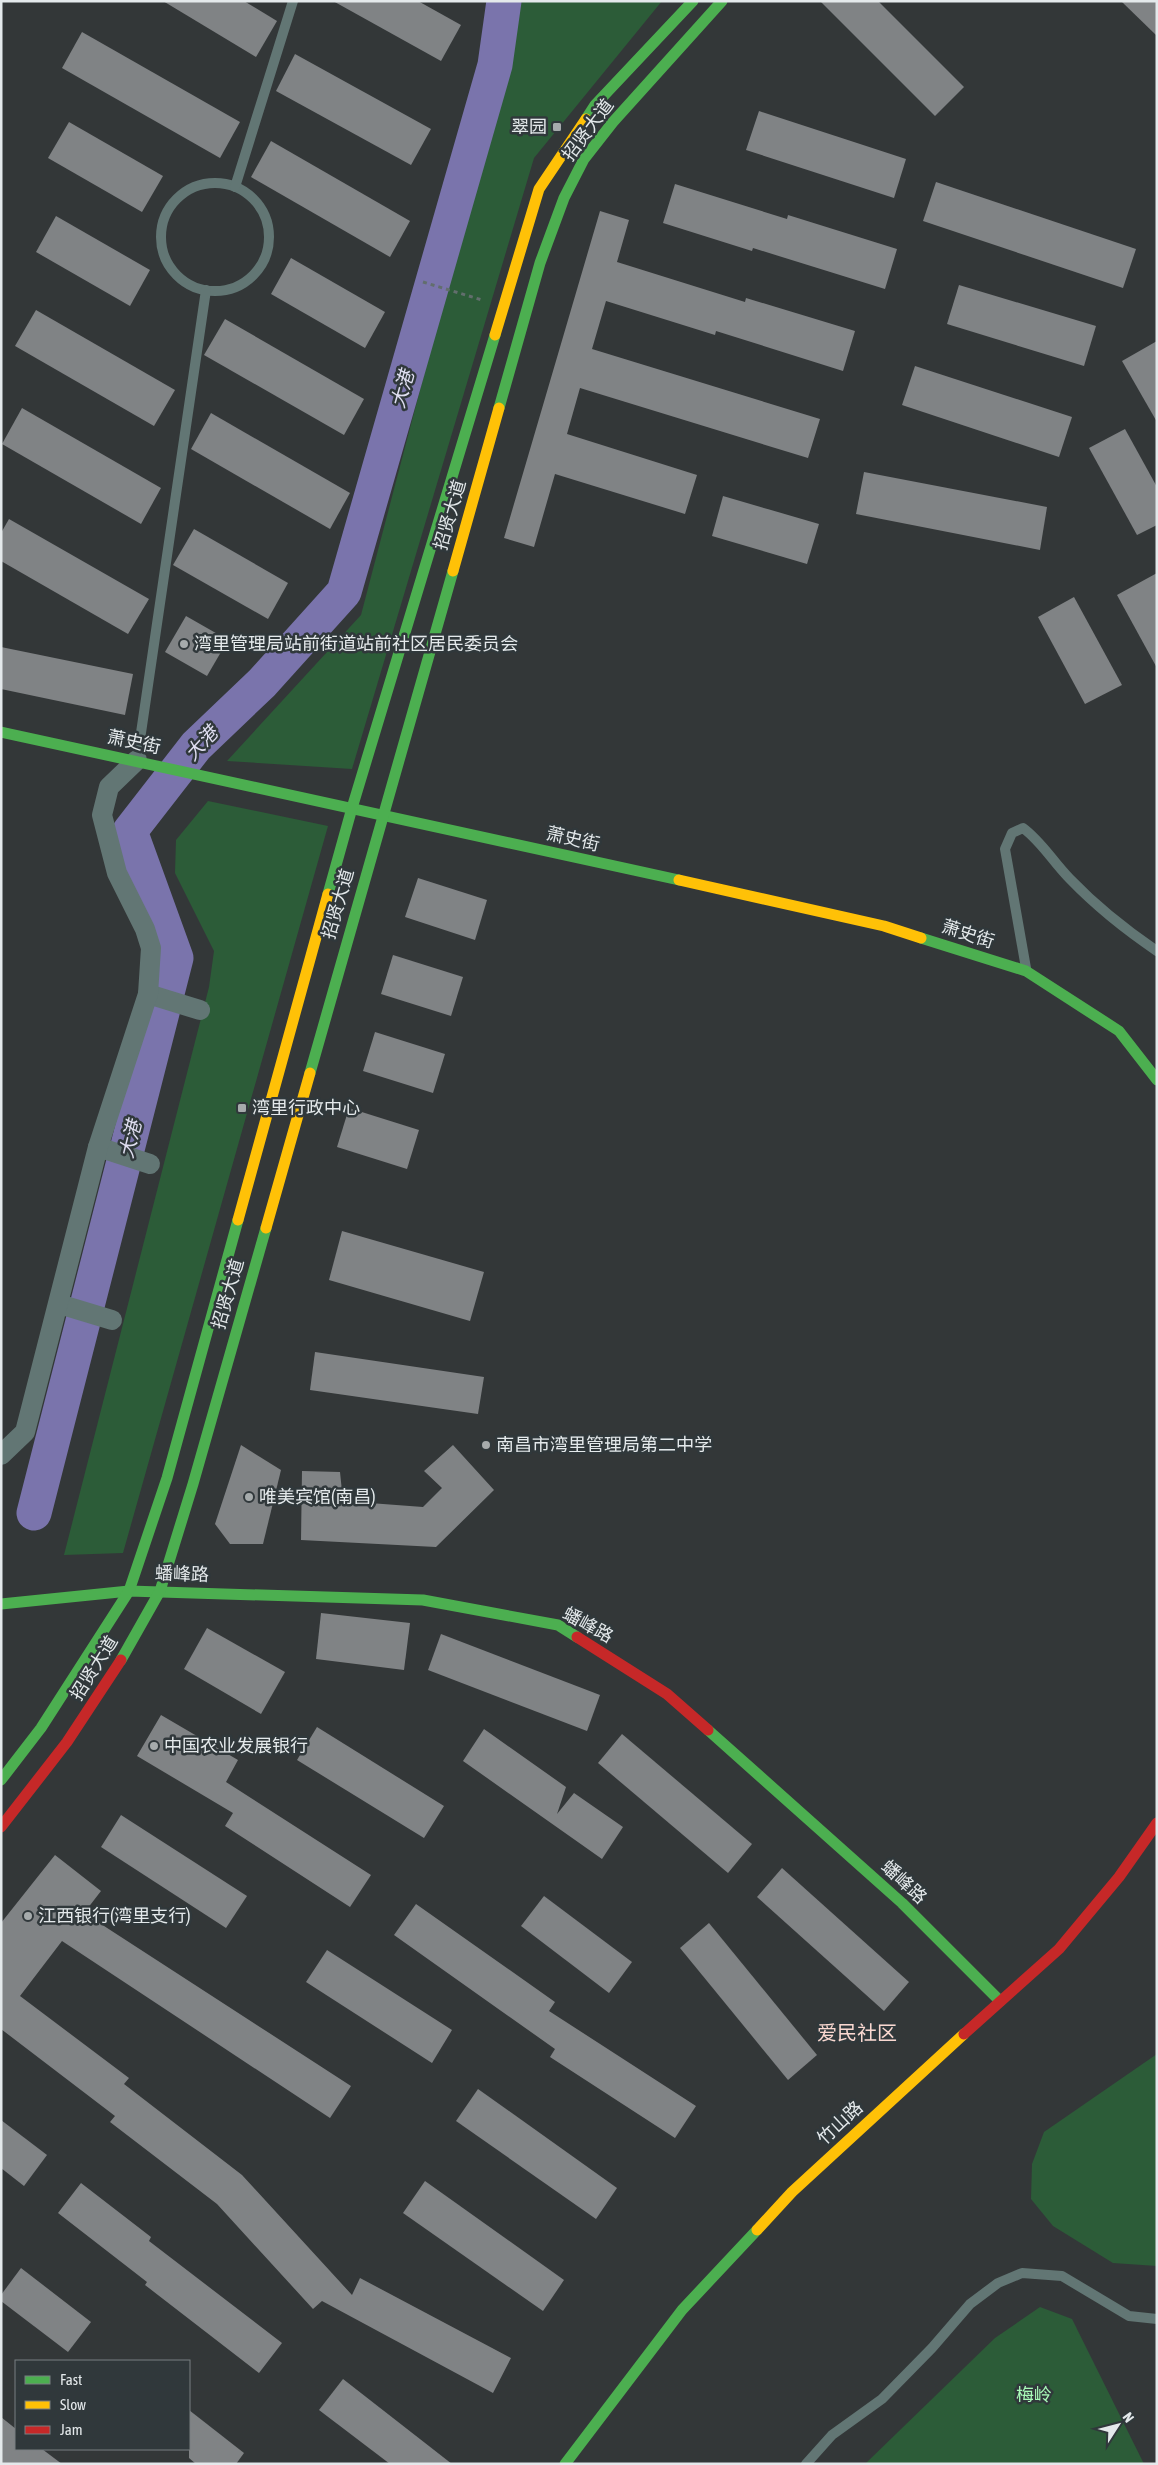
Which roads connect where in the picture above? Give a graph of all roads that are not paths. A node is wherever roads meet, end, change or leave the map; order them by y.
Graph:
1 (293, 1) edge
2 (722, 1) edge
3 (690, 2) edge
4 (705, 19) junction
5 (235, 187) junction
6 (206, 290) junction
7 (1, 732) edge
8 (138, 760) junction
9 (352, 808) junction
10 (382, 814) junction
11 (1157, 951) edge
12 (1026, 971) junction
13 (148, 994) junction
14 (200, 1010) dead end
15 (1157, 1080) edge
16 (98, 1148) junction
17 (150, 1164) dead end
18 (59, 1304) junction
19 (112, 1320) dead end
20 (1, 1455) edge
21 (129, 1590) junction
22 (160, 1591) junction
23 (1, 1604) edge
24 (1, 1780) edge
25 (1157, 1823) edge
26 (1, 1827) edge
27 (1000, 2001) junction
28 (1157, 2319) edge
29 (564, 2464) edge
30 (806, 2464) edge

1 - 5 lane
2 - 4 main road, 招贤大道
3 - 4 main road
3 - 9 main road, 招贤大道
4 - 10 main road, 招贤大道
5 - 6 lane
5 - 6 lane
6 - 8 lane
7 - 8 main road, 萧史街
8 - 9 main road, 萧史街
8 - 13 street
9 - 10 main road, 萧史街
9 - 21 main road, 招贤大道
10 - 12 main road, 萧史街
10 - 22 main road, 招贤大道
11 - 12 lane
12 - 15 main road, 萧史街
13 - 14 street
13 - 16 street
16 - 17 street
16 - 18 street
18 - 19 street
18 - 20 street
21 - 22 main road, 蟠峰路
21 - 23 main road, 蟠峰路
21 - 24 main road, 招贤大道
22 - 26 main road, 招贤大道
22 - 27 main road, 蟠峰路
25 - 27 main road, 竹山路
27 - 29 main road, 竹山路
28 - 30 lane

